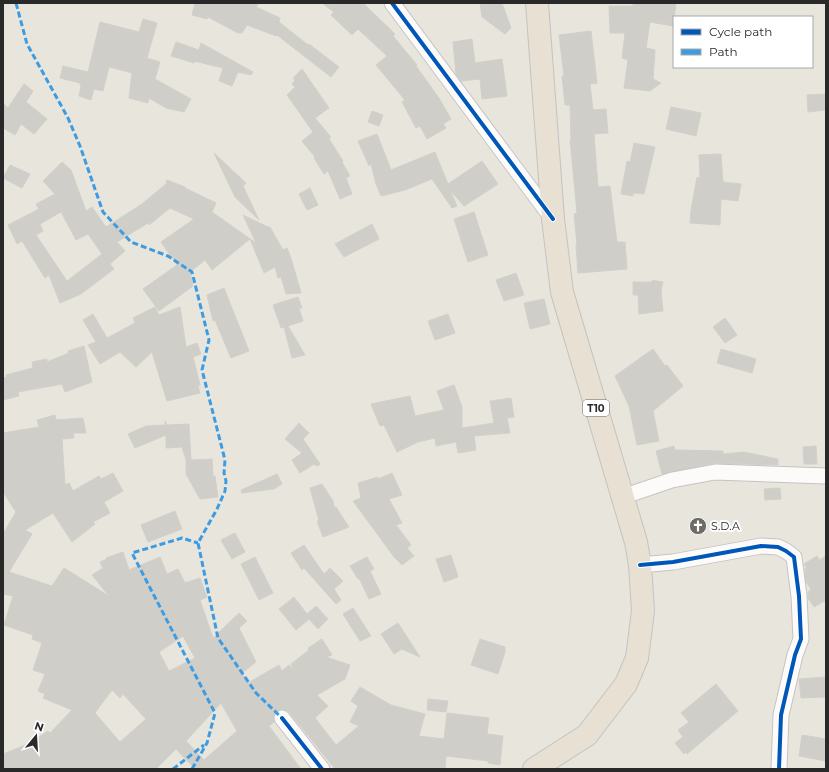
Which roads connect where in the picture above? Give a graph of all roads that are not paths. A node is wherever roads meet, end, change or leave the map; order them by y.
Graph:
1 (392, 3) edge
2 (537, 3) edge
3 (553, 219) junction
4 (826, 476) edge
5 (622, 497) junction
6 (640, 565) junction
7 (282, 718) dead end
8 (322, 769) edge
9 (534, 769) edge
10 (779, 769) edge

1 - 3 street
2 - 3 highway, T10
3 - 5 highway, T10
4 - 5 street
5 - 6 highway, T10
6 - 9 highway, T10
6 - 10 street
7 - 8 street

